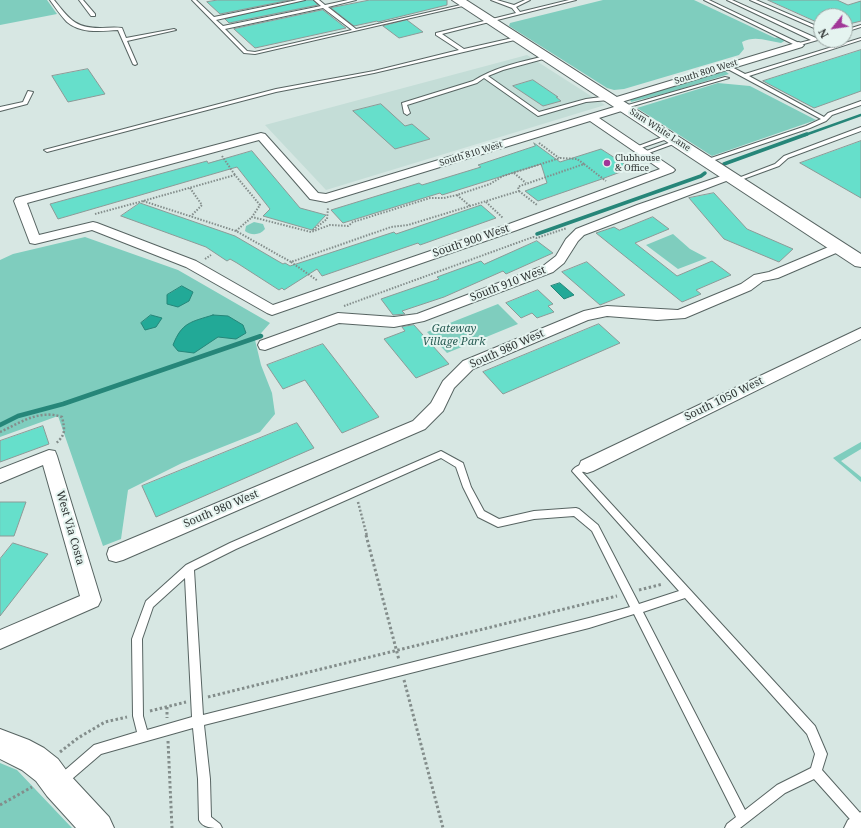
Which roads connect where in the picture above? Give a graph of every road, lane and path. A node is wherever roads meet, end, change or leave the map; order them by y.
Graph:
1 (52, 0) edge
2 (81, 0) edge
3 (194, 0) edge
4 (303, 0) edge
5 (316, 0) edge
6 (354, 0) edge
7 (493, 0) edge
8 (528, 0) edge
9 (574, 0) edge
10 (706, 0) edge
11 (729, 0) edge
12 (752, 0) edge
13 (461, 2) edge
14 (324, 6) junction
15 (766, 6) junction
16 (514, 7) junction
17 (750, 10) junction
18 (518, 14) junction
19 (735, 14) junction
20 (93, 15) dead end
21 (213, 19) junction
22 (490, 21) junction
23 (813, 27) edge
24 (222, 28) junction
25 (174, 30) dead end
26 (355, 30) junction
27 (517, 38) junction
28 (813, 39) edge
29 (861, 39) edge
30 (125, 40) junction
31 (813, 41) edge
32 (799, 45) junction
33 (463, 51) junction
34 (546, 57) junction
35 (135, 64) dead end
36 (726, 66) junction
37 (484, 76) junction
38 (744, 76) junction
39 (727, 78) dead end
40 (30, 92) dead end
41 (615, 102) junction
42 (861, 103) edge
43 (0, 109) edge
44 (407, 113) dead end
45 (591, 117) junction
46 (825, 119) junction
47 (861, 129) edge
48 (672, 139) junction
49 (538, 143) dead end
50 (46, 150) dead end
51 (640, 150) junction
52 (221, 155) dead end
53 (560, 158) junction
54 (707, 161) junction
55 (584, 164) junction
56 (514, 173) junction
57 (235, 175) junction
58 (733, 178) junction
59 (607, 181) dead end
60 (526, 183) junction
61 (190, 188) junction
62 (519, 191) junction
63 (456, 195) junction
64 (143, 201) junction
65 (486, 202) junction
66 (328, 206) dead end
67 (470, 206) junction
68 (537, 206) dead end
69 (96, 214) dead end
70 (190, 216) junction
71 (252, 217) junction
72 (504, 219) dead end
73 (567, 228) dead end
74 (236, 231) junction
75 (311, 232) junction
76 (838, 247) junction
77 (291, 262) junction
78 (861, 262) edge
79 (318, 281) dead end
80 (341, 306) dead end
81 (272, 310) joint
82 (861, 333) edge
83 (265, 345) dead end
84 (0, 432) edge
85 (51, 451) junction
86 (587, 466) joint
87 (0, 476) edge
88 (116, 554) dead end
89 (189, 568) junction
90 (675, 581) junction
91 (629, 592) junction
92 (687, 593) junction
93 (637, 609) junction
94 (0, 640) edge
95 (197, 700) junction
96 (167, 707) junction
97 (138, 714) junction
98 (198, 721) junction
99 (168, 729) junction
100 (143, 735) junction
101 (0, 744) edge
102 (816, 772) junction
103 (52, 777) junction
104 (0, 805) edge
105 (743, 819) junction
106 (861, 823) edge
107 (98, 828) edge
108 (172, 828) edge
109 (216, 828) edge
110 (731, 828) edge
111 (856, 828) edge

1 - 30 lane
2 - 20 lane
3 - 21 lane
4 - 21 lane
5 - 14 lane
6 - 14 lane
7 - 16 lane
8 - 16 lane
9 - 18 lane
10 - 19 lane
11 - 17 lane
12 - 15 lane
13 - 22 street, Sam White Lane
13 - 26 lane
14 - 24 lane
14 - 26 lane
15 - 17 lane
15 - 23 lane
16 - 18 lane
17 - 19 lane
17 - 28 lane
18 - 22 lane
19 - 32 lane
21 - 24 lane
22 - 27 street, Sam White Lane
22 - 33 lane
24 - 26 lane
25 - 30 lane
27 - 33 lane
27 - 34 street, Sam White Lane
29 - 38 lane
30 - 35 lane
31 - 32 lane
32 - 36 street, South 800 West
33 - 50 lane
34 - 37 lane
34 - 41 street, Sam White Lane
36 - 38 lane
36 - 41 street, South 800 West
37 - 41 lane
37 - 44 lane
38 - 46 lane
39 - 41 lane
40 - 43 lane
41 - 45 street, South 810 West
41 - 48 street, Sam White Lane
42 - 46 lane
45 - 51 street
45 - 81 street, South 810 West
46 - 54 lane
47 - 58 lane
48 - 51 lane
48 - 51 lane
48 - 54 street, Sam White Lane
49 - 53 path
51 - 81 street, South 900 West
52 - 57 path
53 - 55 path
53 - 56 path
54 - 58 street, Sam White Lane
55 - 59 path
55 - 60 path
56 - 60 path
56 - 63 path
57 - 61 path
57 - 71 path
58 - 76 street, Sam White Lane
58 - 83 street, South 910 West
60 - 62 path
61 - 64 path
61 - 70 path
62 - 65 path
62 - 68 path
63 - 67 path
63 - 75 path
64 - 69 path
64 - 70 path
65 - 67 path
65 - 72 path
66 - 75 path
67 - 77 path
70 - 74 path
71 - 74 path
71 - 75 path
73 - 80 path
74 - 77 path
76 - 78 street, Sam White Lane
76 - 88 street, South 980 West
77 - 79 path
82 - 86 street, South 1050 West
84 - 85 path
85 - 87 street
85 - 94 street, West Via Costa
86 - 90 lane
89 - 91 lane
89 - 95 lane
89 - 97 lane
90 - 91 path
90 - 92 lane
91 - 93 lane
91 - 95 path
92 - 93 lane
92 - 102 lane
93 - 98 lane
93 - 105 lane
95 - 96 path
95 - 98 lane
96 - 97 path
96 - 99 path
97 - 100 lane
97 - 103 path
98 - 99 lane
98 - 109 lane
99 - 100 lane
99 - 108 path
100 - 103 lane
101 - 103 street
102 - 105 lane
102 - 106 lane
103 - 104 path
103 - 107 street
105 - 110 lane
106 - 111 street

